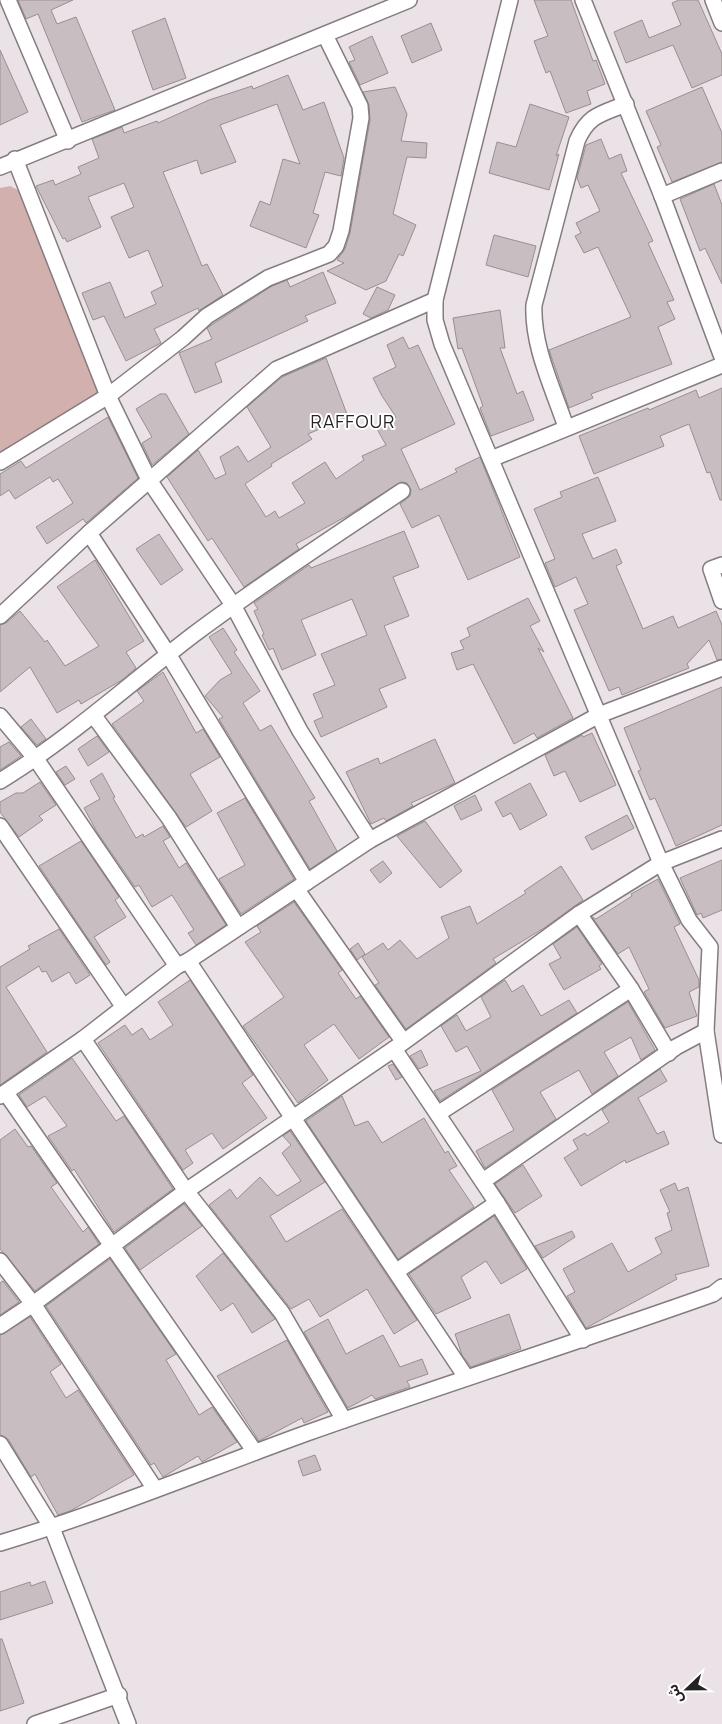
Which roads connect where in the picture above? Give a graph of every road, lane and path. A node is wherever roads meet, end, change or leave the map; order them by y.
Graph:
1 (8, 0) edge
2 (409, 0) edge
3 (510, 0) edge
4 (583, 0) edge
5 (713, 0) edge
6 (722, 23) edge
7 (325, 34) junction
8 (626, 104) junction
9 (68, 141) junction
10 (15, 159) junction
11 (0, 167) edge
12 (722, 171) edge
13 (662, 196) junction
14 (434, 300) junction
15 (722, 357) edge
16 (722, 366) edge
17 (108, 396) junction
18 (566, 427) junction
19 (491, 460) junction
20 (0, 462) edge
21 (149, 480) junction
22 (402, 491) dead end
23 (89, 533) junction
24 (722, 565) edge
25 (722, 602) edge
26 (233, 605) junction
27 (0, 616) edge
28 (168, 654) junction
29 (722, 668) edge
30 (599, 715) junction
31 (0, 716) edge
32 (94, 716) junction
33 (36, 759) junction
34 (0, 781) edge
35 (0, 826) edge
36 (722, 839) edge
37 (370, 840) junction
38 (661, 863) junction
39 (302, 886) junction
40 (578, 914) junction
41 (238, 927) junction
42 (716, 944) edge
43 (182, 964) junction
44 (631, 989) junction
45 (124, 1006) junction
46 (706, 1031) junction
47 (83, 1039) junction
48 (399, 1045) junction
49 (669, 1053) junction
50 (716, 1063) edge
51 (3, 1094) edge
52 (438, 1113) junction
53 (294, 1117) junction
54 (722, 1135) edge
55 (483, 1181) junction
56 (186, 1191) junction
57 (497, 1203) junction
58 (112, 1247) junction
59 (0, 1261) edge
60 (397, 1271) junction
61 (722, 1287) edge
62 (33, 1304) junction
63 (0, 1326) edge
64 (583, 1340) junction
65 (466, 1377) junction
66 (344, 1420) junction
67 (0, 1444) edge
68 (255, 1452) junction
69 (155, 1489) junction
70 (52, 1528) junction
71 (0, 1543) edge
72 (119, 1695) junction
73 (34, 1724) edge
74 (128, 1724) edge

1 - 9 street
2 - 7 street
3 - 14 street
4 - 8 street
5 - 6 street
7 - 9 street
7 - 17 street
8 - 13 street
8 - 18 street
9 - 10 street
10 - 11 street
10 - 17 street
12 - 13 street
13 - 15 street
14 - 19 street
14 - 21 street
16 - 18 street
17 - 20 street
17 - 21 street
18 - 19 street
19 - 30 street
21 - 23 street
21 - 26 street
22 - 26 street
23 - 27 street
23 - 28 street
24 - 25 street
26 - 28 street
26 - 37 street
28 - 32 street
28 - 39 street
29 - 30 street
30 - 37 street
30 - 38 street
31 - 33 street
32 - 33 street
32 - 41 street
33 - 34 street
33 - 43 street
35 - 45 street
36 - 38 street
37 - 39 street
38 - 40 street
38 - 42 street
39 - 41 street
39 - 48 street
40 - 44 street
40 - 48 street
41 - 43 street
42 - 46 street
43 - 45 street
43 - 53 street
44 - 49 street
44 - 52 street
45 - 47 street
46 - 49 street
46 - 50 street
47 - 51 street
47 - 56 street
48 - 52 street
48 - 53 street
49 - 55 street
50 - 54 street
51 - 58 street
52 - 55 street
53 - 56 street
53 - 60 street
55 - 57 street
56 - 58 street
56 - 66 street
57 - 60 street
57 - 64 street
58 - 62 street
58 - 68 street
59 - 62 street
60 - 65 street
61 - 64 street
62 - 63 street
62 - 69 street
64 - 65 street
65 - 66 street
66 - 68 street
67 - 70 street
68 - 69 street
69 - 70 street
70 - 71 street
70 - 72 street
72 - 73 street
72 - 74 street

